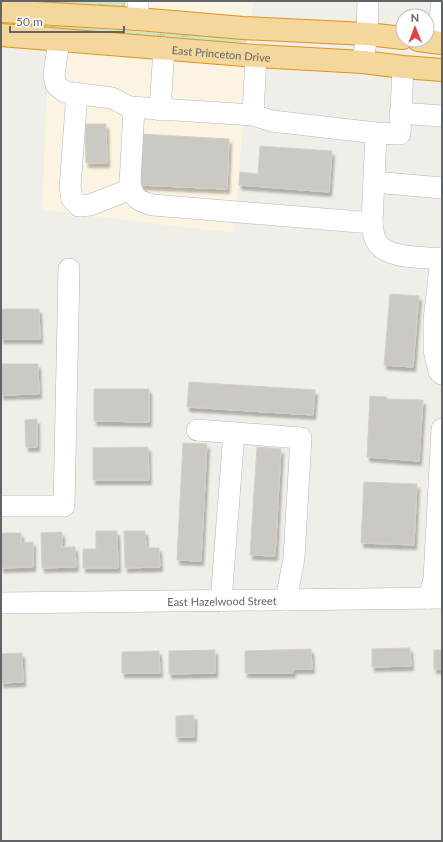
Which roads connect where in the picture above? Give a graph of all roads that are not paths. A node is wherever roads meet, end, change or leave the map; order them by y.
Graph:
1 (1, 1) edge
2 (368, 1) edge
3 (442, 7) edge
4 (1, 10) edge
5 (138, 10) edge
6 (367, 34) junction
7 (1, 35) edge
8 (395, 37) edge
9 (58, 40) junction
10 (440, 43) edge
11 (164, 48) junction
12 (256, 56) junction
13 (363, 62) junction
14 (403, 67) junction
15 (442, 70) edge
16 (77, 93) junction
17 (134, 108) junction
18 (160, 110) junction
19 (400, 113) junction
20 (253, 115) junction
21 (442, 116) edge
22 (376, 133) junction
23 (374, 182) junction
24 (442, 188) edge
25 (131, 189) junction
26 (372, 223) junction
27 (442, 259) edge
28 (69, 269) dead end
29 (442, 374) edge
30 (442, 429) edge
31 (197, 430) dead end
32 (234, 433) junction
33 (1, 506) edge
34 (436, 598) edge
35 (286, 600) junction
36 (221, 601) junction
37 (1, 603) edge

1 - 4 street
2 - 6 street
3 - 10 street
4 - 5 highway
5 - 6 highway
6 - 8 highway
6 - 13 street
7 - 9 highway, East Princeton Drive
9 - 11 highway, East Princeton Drive
9 - 16 street
11 - 12 highway, East Princeton Drive
11 - 18 street
12 - 13 highway, East Princeton Drive
12 - 20 street
13 - 14 highway, East Princeton Drive
14 - 15 highway, East Princeton Drive
14 - 19 street
16 - 17 street
16 - 25 street
17 - 18 street
17 - 25 street
18 - 20 street
19 - 21 street
19 - 22 street
20 - 22 street
22 - 23 street
23 - 24 street
23 - 26 street
25 - 26 street
26 - 27 street
27 - 29 street
28 - 33 street
30 - 34 street
31 - 32 street
32 - 35 street
32 - 36 street
34 - 35 street, East Hazelwood Street
35 - 36 street, East Hazelwood Street
36 - 37 street, East Hazelwood Street

